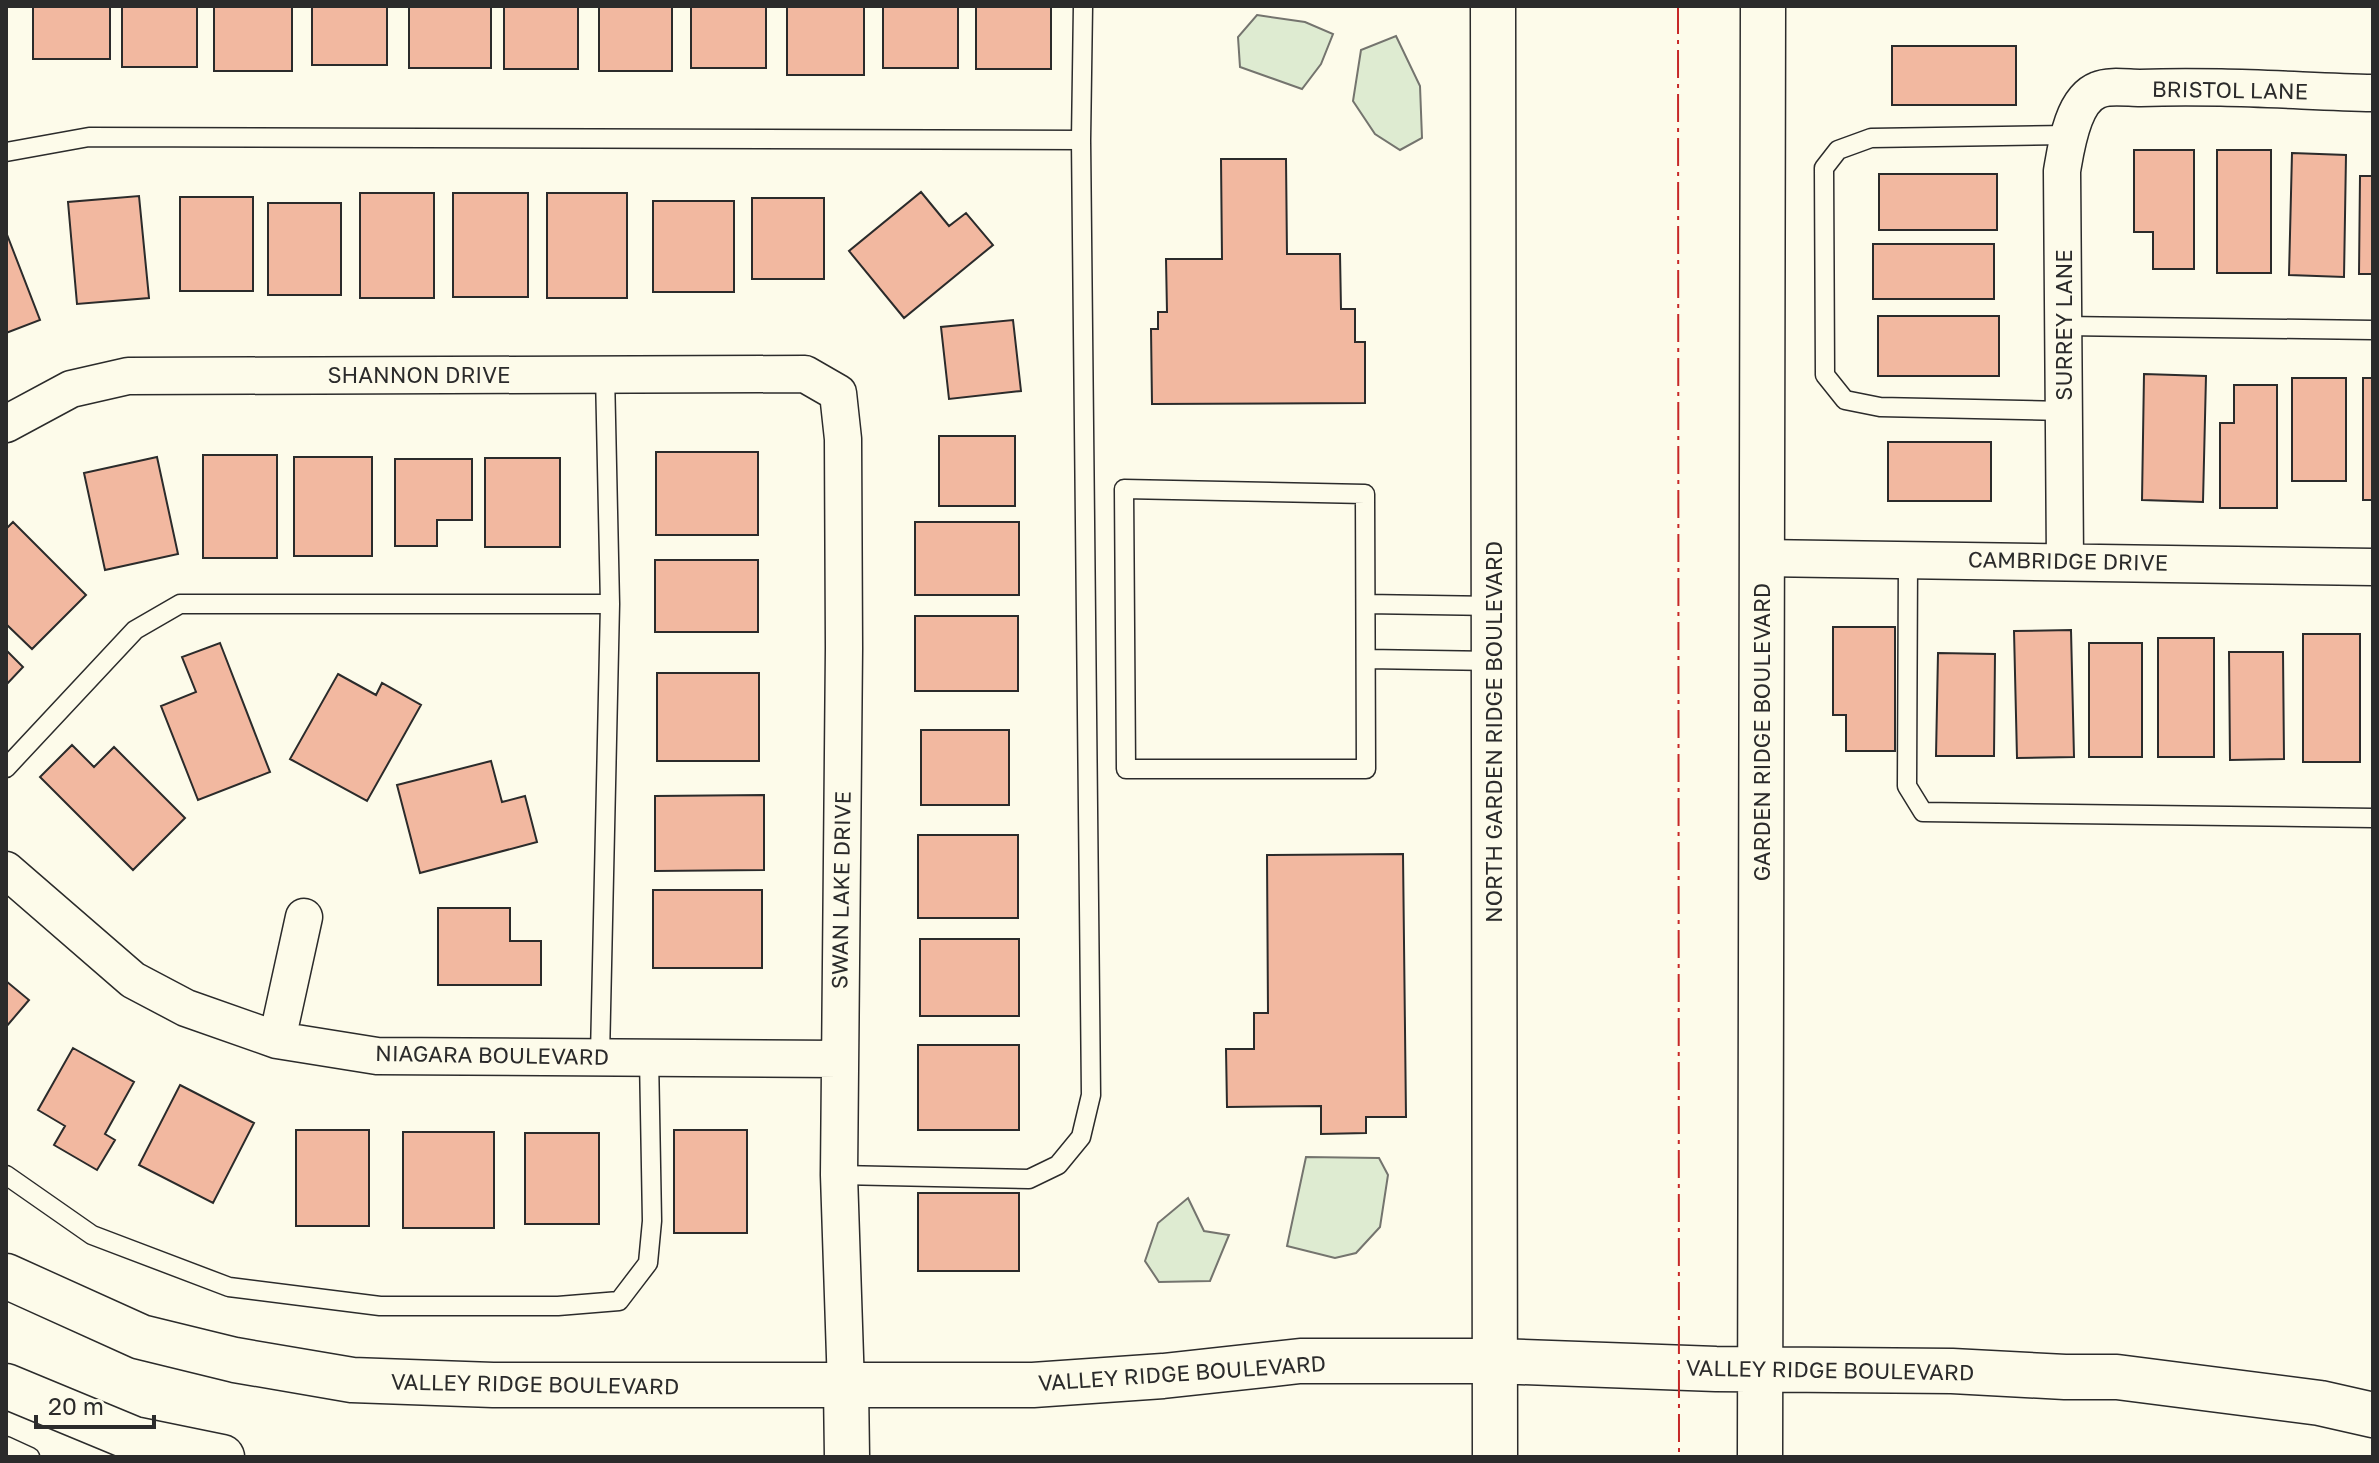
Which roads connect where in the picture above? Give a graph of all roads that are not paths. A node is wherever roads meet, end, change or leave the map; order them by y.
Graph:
1 (1083, 6) edge
2 (1493, 6) edge
3 (1763, 6) edge
4 (2373, 93) edge
5 (2090, 97) joint
6 (2068, 135) junction
7 (1081, 140) junction
8 (6, 152) edge
9 (2064, 326) junction
10 (2373, 330) edge
11 (605, 374) junction
12 (838, 393) joint
13 (2064, 411) junction
14 (6, 424) edge
15 (1762, 558) junction
16 (1908, 559) junction
17 (2065, 561) junction
18 (2373, 567) edge
19 (610, 604) junction
20 (1366, 604) junction
21 (1494, 606) junction
22 (1367, 659) junction
23 (1494, 661) junction
24 (6, 768) edge
25 (2373, 818) edge
26 (6, 870) edge
27 (304, 917) dead end
28 (277, 1040) junction
29 (600, 1056) junction
30 (649, 1057) junction
31 (839, 1059) junction
32 (6, 1175) edge
33 (839, 1175) junction
34 (6, 1276) edge
35 (1495, 1361) junction
36 (1760, 1368) junction
37 (6, 1386) edge
38 (846, 1387) junction
39 (2373, 1415) edge
40 (6, 1446) edge
41 (30, 1457) edge
42 (222, 1457) edge
43 (847, 1457) edge
44 (1495, 1457) edge
45 (1760, 1457) edge

1 - 7 lane
2 - 21 main road, NORTH GARDEN RIDGE BOULEVARD
3 - 15 main road, GARDEN RIDGE BOULEVARD
4 - 5 street, BRISTOL LANE
5 - 6 street, SURREY LANE
6 - 9 street, SURREY LANE
6 - 13 lane
7 - 8 lane
7 - 33 lane
9 - 10 lane
9 - 13 street, SURREY LANE
11 - 12 street, SHANNON DRIVE
11 - 14 street, SHANNON DRIVE
11 - 19 lane
12 - 31 street, SWAN LAKE DRIVE
13 - 17 street, SURREY LANE
15 - 16 street, CAMBRIDGE DRIVE
15 - 36 main road, GARDEN RIDGE BOULEVARD
16 - 17 street, CAMBRIDGE DRIVE
16 - 25 lane
17 - 18 street, CAMBRIDGE DRIVE
19 - 24 lane
19 - 29 lane
20 - 21 lane
20 - 22 lane
20 - 22 lane
21 - 23 main road, NORTH GARDEN RIDGE BOULEVARD
22 - 23 lane
23 - 35 main road, NORTH GARDEN RIDGE BOULEVARD
26 - 28 street, NIAGARA BOULEVARD
27 - 28 street
28 - 29 street, NIAGARA BOULEVARD
29 - 30 street, NIAGARA BOULEVARD
30 - 31 street, NIAGARA BOULEVARD
30 - 32 lane
31 - 33 street, SWAN LAKE DRIVE
33 - 38 street, SWAN LAKE DRIVE
34 - 38 main road, VALLEY RIDGE BOULEVARD
35 - 36 main road, VALLEY RIDGE BOULEVARD
35 - 38 main road, VALLEY RIDGE BOULEVARD
35 - 44 main road, NORTH GARDEN RIDGE BOULEVARD
36 - 39 main road, VALLEY RIDGE BOULEVARD
36 - 45 main road, GARDEN RIDGE BOULEVARD
37 - 42 main road
38 - 43 main road
40 - 41 lane

